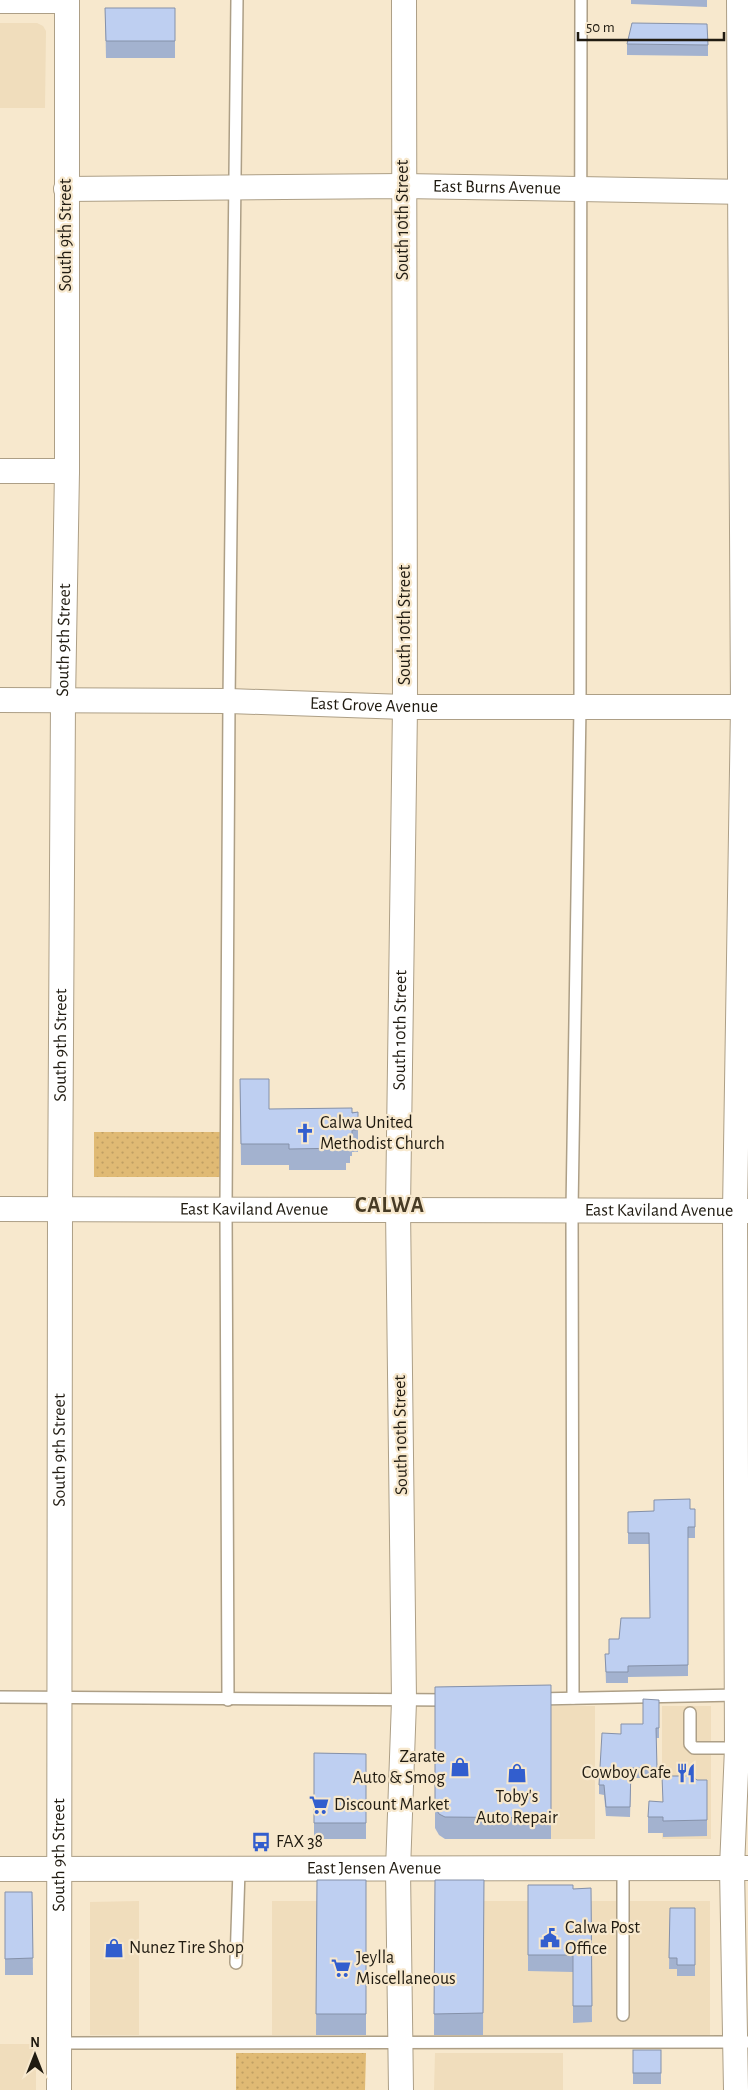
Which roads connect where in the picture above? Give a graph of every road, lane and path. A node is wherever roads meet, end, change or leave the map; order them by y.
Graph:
1 (0, 0) edge
2 (68, 0) edge
3 (237, 0) edge
4 (404, 0) edge
5 (581, 0) edge
6 (739, 0) edge
7 (236, 186) junction
8 (403, 186) junction
9 (66, 189) junction
10 (582, 189) junction
11 (743, 192) edge
12 (0, 471) edge
13 (68, 471) junction
14 (0, 700) edge
15 (63, 701) junction
16 (229, 701) junction
17 (405, 707) junction
18 (580, 707) junction
19 (746, 707) edge
20 (226, 1208) junction
21 (0, 1209) edge
22 (398, 1209) junction
23 (60, 1210) junction
24 (572, 1210) junction
25 (742, 1211) edge
26 (743, 1695) edge
27 (0, 1697) edge
28 (59, 1698) junction
29 (573, 1698) junction
30 (524, 1699) edge
31 (228, 1700) junction
32 (464, 1700) edge
33 (404, 1701) junction
34 (690, 1713) dead end
35 (737, 1748) junction
36 (740, 1868) edge
37 (0, 1869) edge
38 (59, 1869) junction
39 (623, 1869) junction
40 (239, 1870) junction
41 (398, 1870) junction
42 (236, 1962) dead end
43 (623, 2015) dead end
44 (402, 2042) junction
45 (742, 2042) edge
46 (59, 2044) junction
47 (59, 2090) edge
48 (401, 2090) edge
49 (736, 2090) edge

1 - 2 street
2 - 9 street, South 9th Street
3 - 7 lane
4 - 8 street, South 10th Street
5 - 10 lane
6 - 11 street
7 - 8 street, East Burns Avenue
7 - 9 street, East Burns Avenue
7 - 16 lane
8 - 10 street, East Burns Avenue
8 - 17 street, South 10th Street
9 - 13 street, South 9th Street
10 - 11 street, East Burns Avenue
10 - 18 lane
11 - 19 street
12 - 13 street
13 - 15 street, South 9th Street
14 - 15 street, East Grove Avenue
15 - 16 street, East Grove Avenue
15 - 23 street, South 9th Street
16 - 17 street, East Grove Avenue
16 - 20 lane
17 - 18 street, East Grove Avenue
17 - 22 street, South 10th Street
18 - 19 street, East Grove Avenue
18 - 24 lane
19 - 25 street
20 - 22 street, East Kaviland Avenue
20 - 23 street, East Kaviland Avenue
20 - 31 lane
21 - 23 street, East Kaviland Avenue
22 - 24 street, East Kaviland Avenue
22 - 33 street, South 10th Street
23 - 28 street, South 9th Street
24 - 25 street, East Kaviland Avenue
24 - 29 lane
25 - 26 street
26 - 29 lane
26 - 35 street
27 - 28 lane
28 - 31 lane
28 - 38 street, South 9th Street
29 - 30 lane
31 - 33 lane
32 - 33 lane
33 - 41 street, South 10th Street
34 - 35 lane
35 - 36 street
36 - 39 street, East Jensen Avenue
36 - 45 street
37 - 38 street, East Jensen Avenue
38 - 40 street, East Jensen Avenue
38 - 46 street, South 9th Street
39 - 41 street, East Jensen Avenue
39 - 43 lane
40 - 41 street, East Jensen Avenue
40 - 42 lane
41 - 44 street, South 10th Street
44 - 45 lane
44 - 46 lane
44 - 48 street, South 10th Street
45 - 49 street
46 - 47 street, South 9th Street

